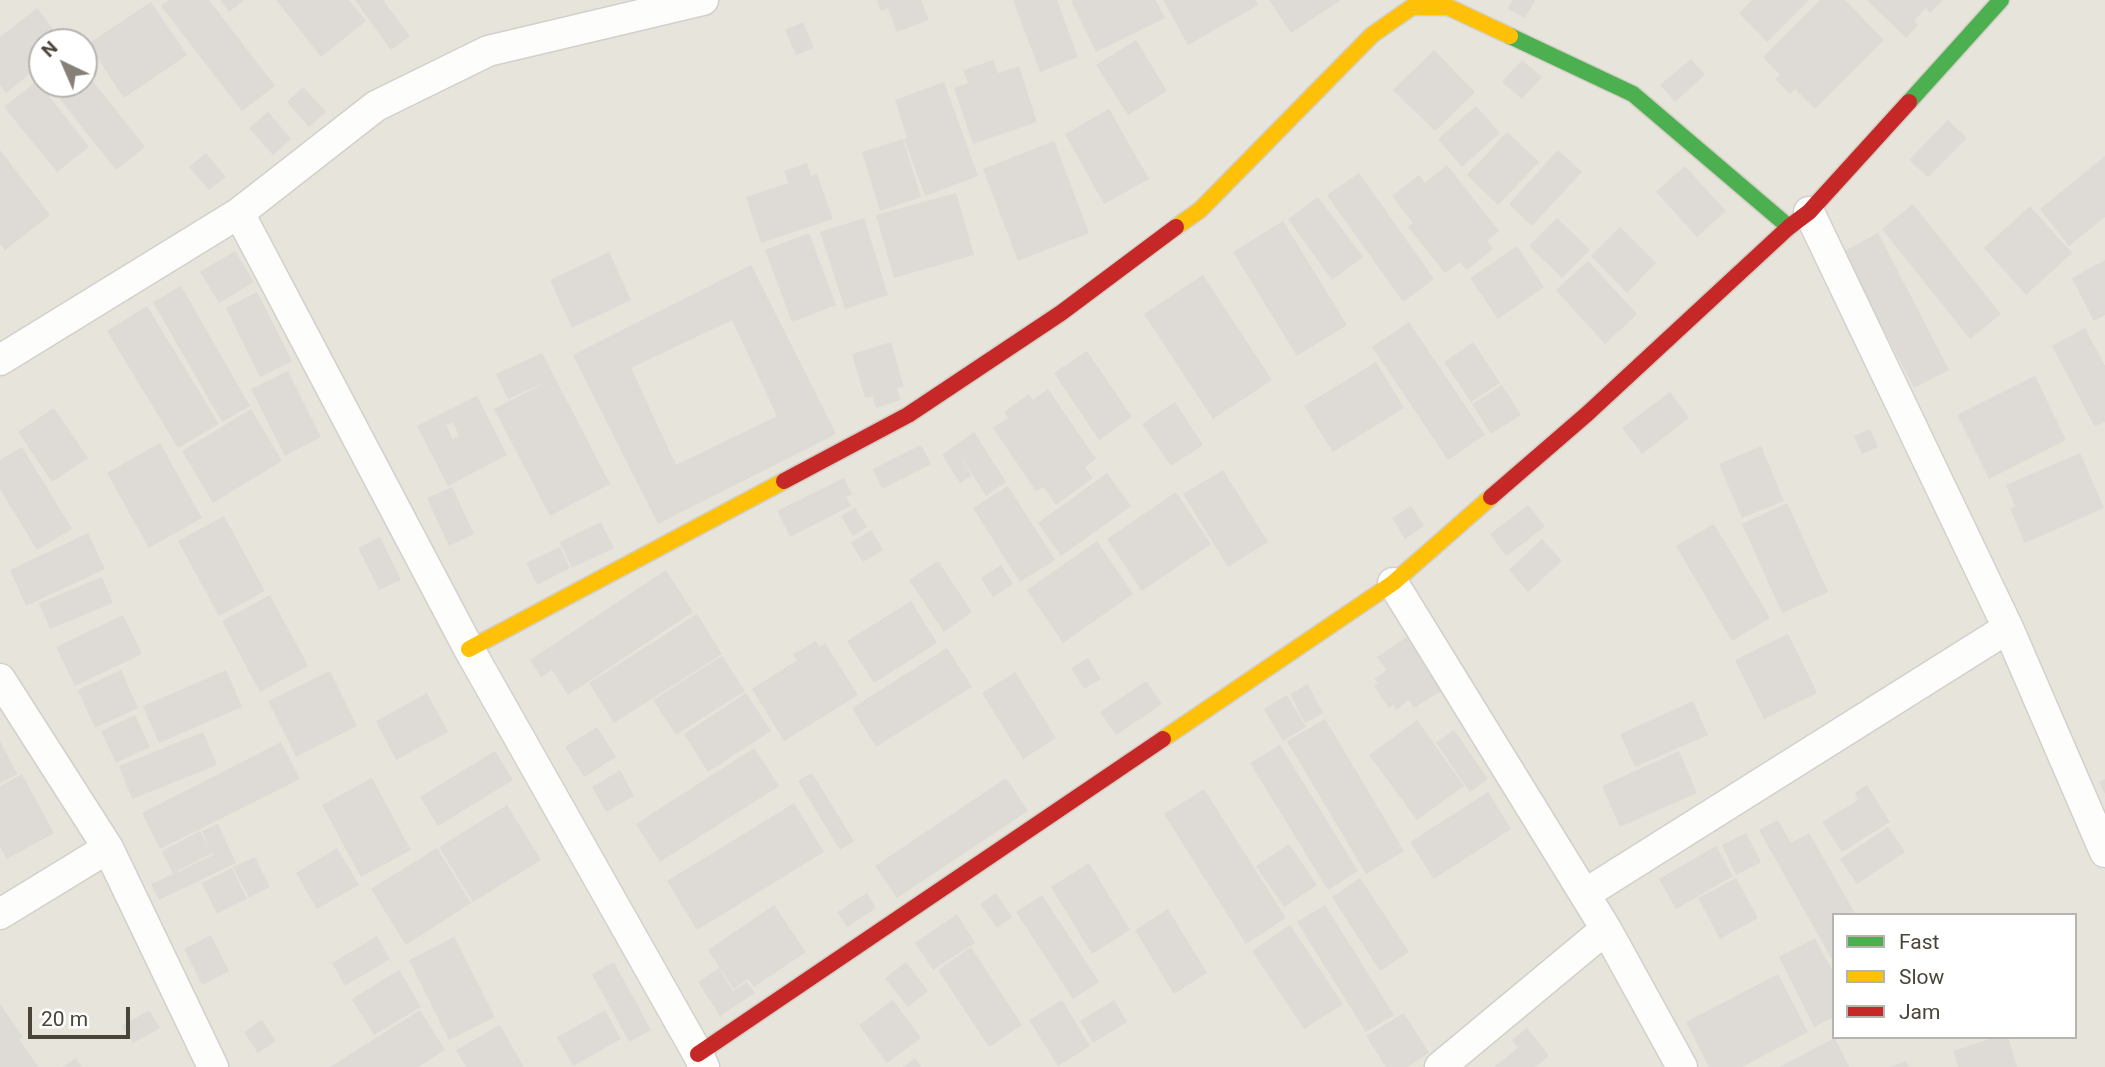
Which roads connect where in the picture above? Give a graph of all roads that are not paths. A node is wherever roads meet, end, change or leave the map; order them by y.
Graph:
1 (703, 0) edge
2 (2001, 0) edge
3 (239, 213) junction
4 (1799, 219) junction
5 (0, 359) edge
6 (1393, 583) junction
7 (2008, 628) junction
8 (469, 649) junction
9 (0, 679) edge
10 (108, 848) junction
11 (2105, 852) edge
12 (1585, 894) junction
13 (0, 914) edge
14 (1606, 929) junction
15 (701, 1060) edge
16 (214, 1067) edge
17 (1440, 1067) edge
18 (1682, 1067) edge

1 - 3 street
2 - 4 street
3 - 5 street
3 - 8 street
4 - 6 street
4 - 7 street
4 - 8 street
6 - 12 street
6 - 15 street
7 - 11 street
7 - 12 street
8 - 15 street
9 - 10 street
10 - 13 street
10 - 16 street
12 - 14 street
14 - 17 street
14 - 18 street

